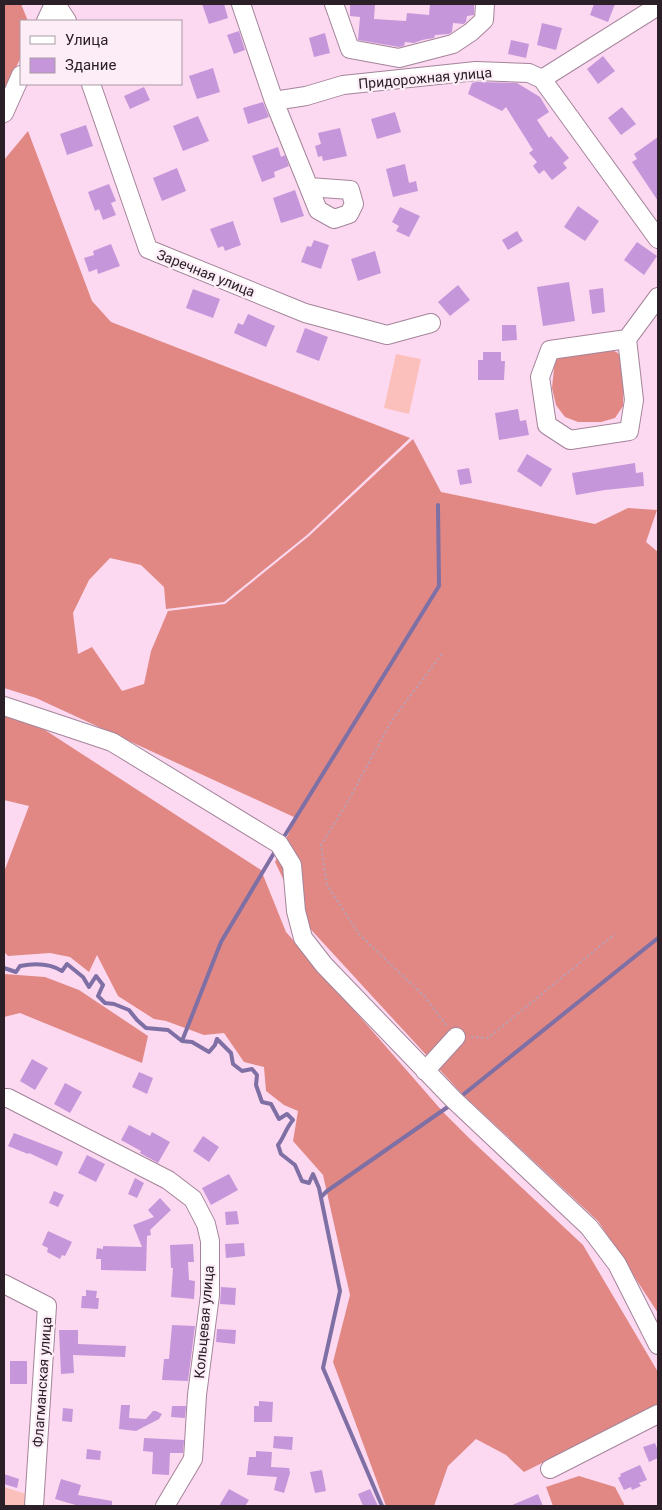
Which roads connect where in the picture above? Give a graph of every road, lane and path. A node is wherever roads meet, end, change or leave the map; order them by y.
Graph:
1 (55, 4) edge
2 (241, 4) edge
3 (334, 4) edge
4 (485, 4) edge
5 (658, 6) edge
6 (47, 20) edge
7 (66, 20) edge
8 (20, 77) edge
9 (542, 79) junction
10 (91, 85) edge
11 (274, 101) junction
12 (4, 113) edge
13 (310, 187) dead end
14 (658, 239) edge
15 (658, 297) edge
16 (431, 323) dead end
17 (626, 339) junction
18 (442, 654) dead end
19 (4, 706) edge
20 (615, 934) dead end
21 (456, 1037) junction
22 (425, 1071) junction
23 (4, 1098) edge
24 (4, 1284) edge
25 (658, 1345) edge
26 (658, 1414) edge
27 (550, 1469) dead end
28 (34, 1506) edge
29 (165, 1506) edge

1 - 6 street
1 - 7 street
2 - 11 street
3 - 4 street
5 - 9 street
8 - 12 street
9 - 11 street, Придорожная улица
9 - 14 street
10 - 16 street, Заречная улица
11 - 13 street
15 - 17 street
17 - 17 street
18 - 21 path
19 - 22 street
20 - 21 path
21 - 22 street
22 - 25 street
23 - 29 street, Кольцевая улица
24 - 28 street, Флагманская улица
26 - 27 street

